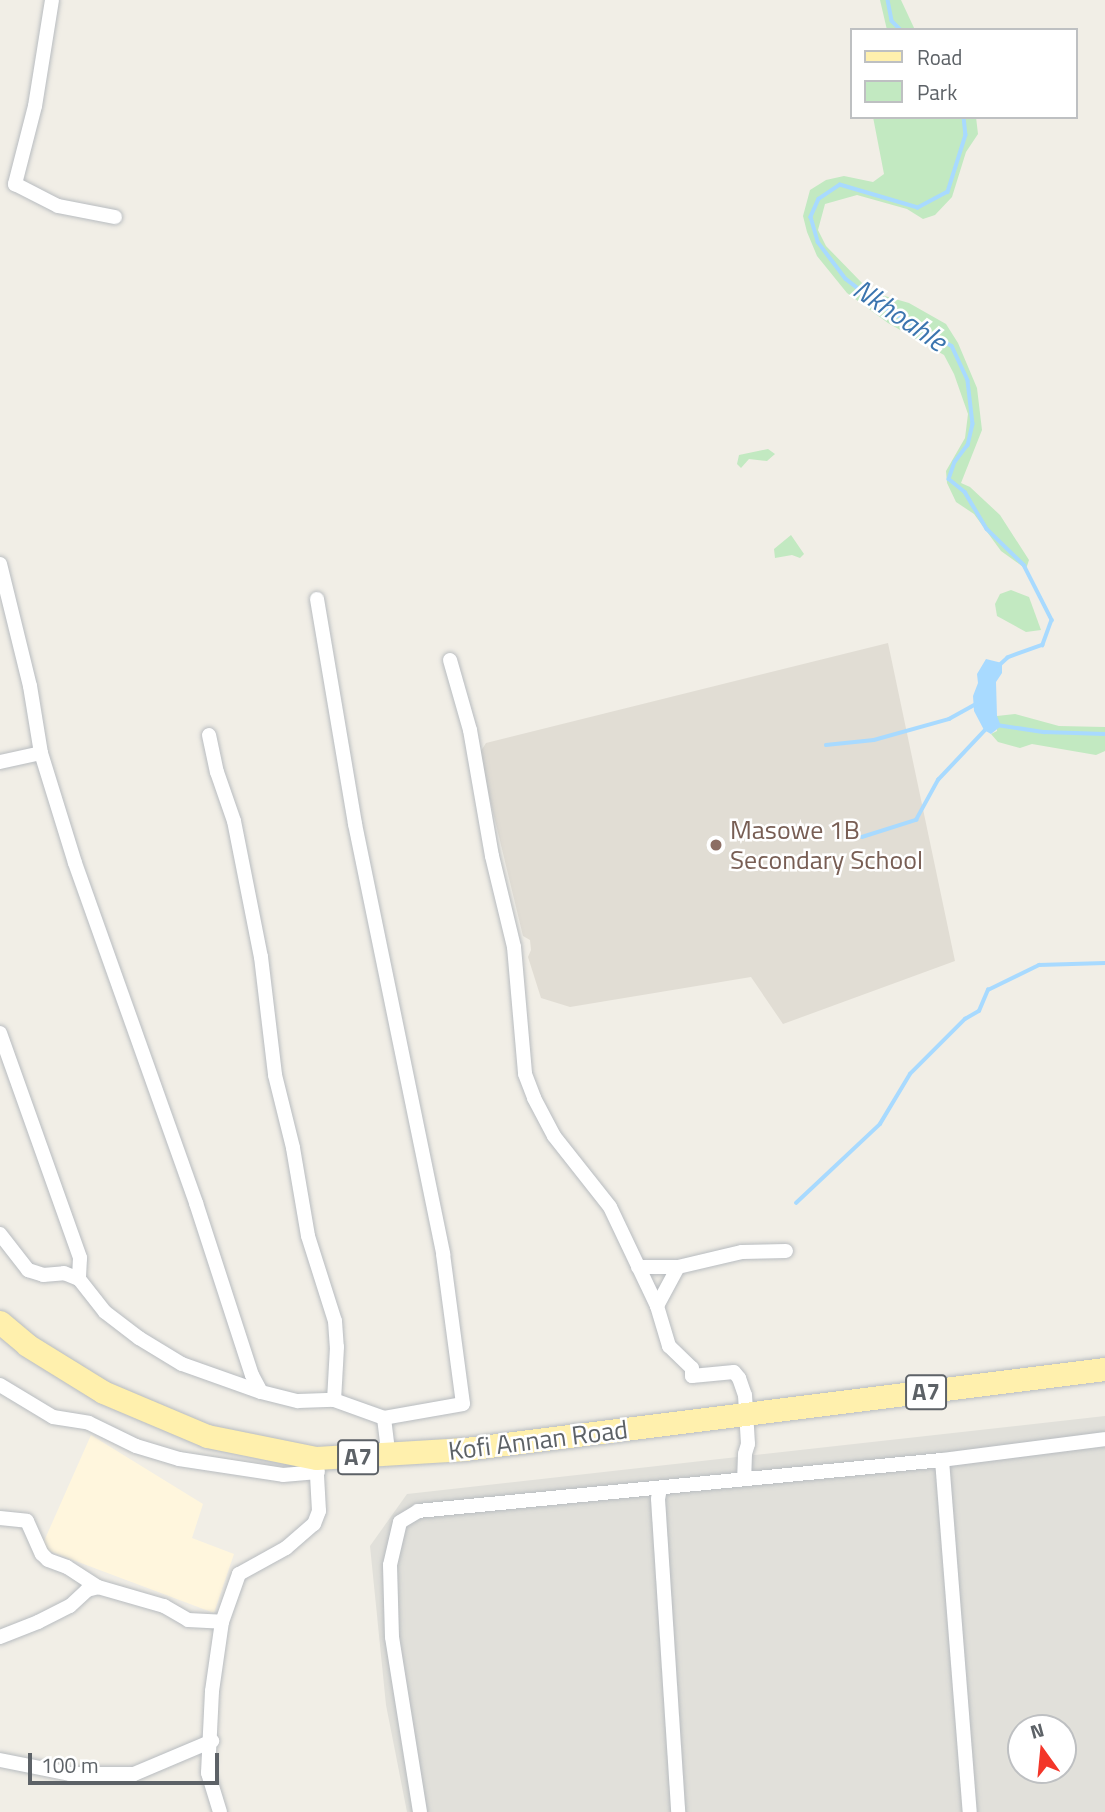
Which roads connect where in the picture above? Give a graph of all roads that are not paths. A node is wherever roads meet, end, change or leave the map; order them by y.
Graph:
1 (52, 0) edge
2 (115, 217) dead end
3 (0, 564) edge
4 (317, 600) dead end
5 (7, 620) edge
6 (450, 660) dead end
7 (209, 735) dead end
8 (41, 753) junction
9 (0, 762) edge
10 (0, 1033) edge
11 (0, 1234) edge
12 (786, 1251) dead end
13 (638, 1267) junction
14 (678, 1267) junction
15 (79, 1279) junction
16 (657, 1306) junction
17 (0, 1322) edge
18 (1105, 1369) edge
19 (0, 1385) edge
20 (261, 1392) junction
21 (334, 1400) junction
22 (746, 1415) junction
23 (384, 1418) junction
24 (1105, 1439) edge
25 (389, 1456) junction
26 (942, 1460) junction
27 (317, 1465) junction
28 (744, 1479) junction
29 (660, 1488) junction
30 (0, 1518) edge
31 (98, 1587) junction
32 (222, 1622) junction
33 (0, 1637) edge
34 (212, 1741) junction
35 (0, 1760) edge
36 (220, 1812) edge
37 (420, 1812) edge
38 (678, 1812) edge
39 (970, 1812) edge

1 - 2 street
3 - 5 street
4 - 23 street
5 - 8 street
6 - 13 street
7 - 21 street
8 - 9 street
8 - 20 street
10 - 15 street
11 - 15 street
12 - 14 street
13 - 14 street
13 - 16 street
14 - 16 street
15 - 20 street
16 - 22 street
17 - 27 main road, Kofi Annan Road / A7
18 - 22 main road, Kofi Annan Road / A7
19 - 27 street
20 - 21 street
21 - 23 street
22 - 25 main road, Kofi Annan Road / A7
22 - 28 street
23 - 25 street
24 - 26 street
25 - 27 main road, Kofi Annan Road / A7
26 - 28 street
26 - 39 street
27 - 32 street
28 - 29 street
29 - 37 street
29 - 38 street
30 - 31 street
31 - 32 street
31 - 33 street
32 - 34 street
34 - 35 street
34 - 36 street

